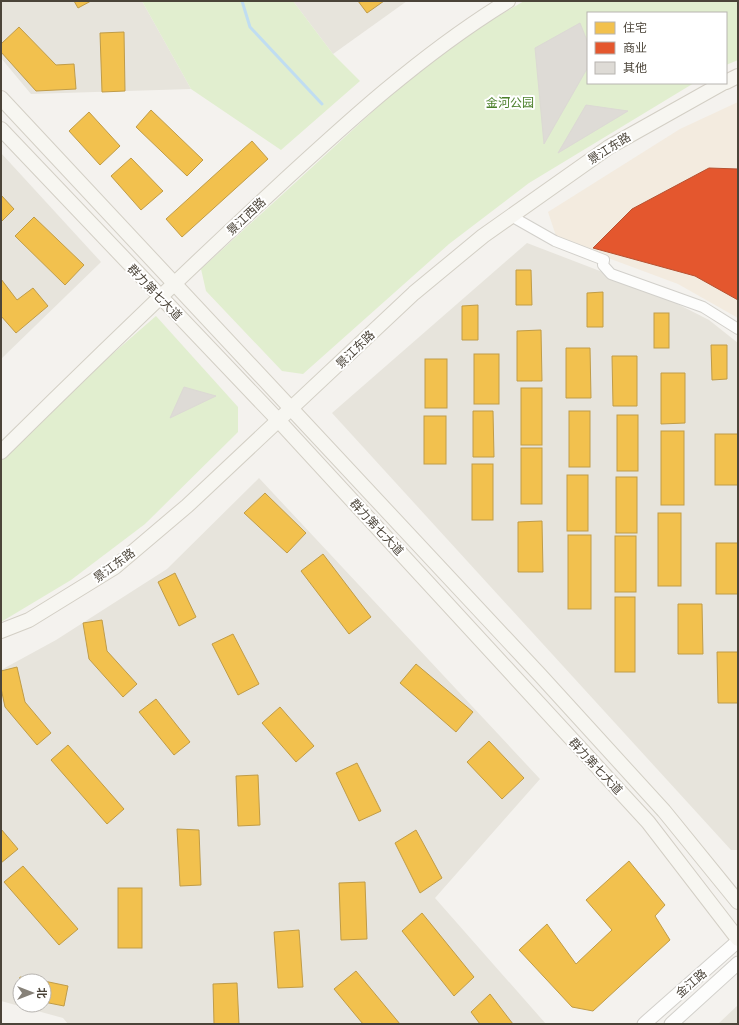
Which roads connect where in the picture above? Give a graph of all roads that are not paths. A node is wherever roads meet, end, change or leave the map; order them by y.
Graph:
1 (508, 1) edge
2 (738, 76) edge
3 (727, 82) edge
4 (721, 84) edge
5 (1, 98) edge
6 (1, 129) edge
7 (511, 216) junction
8 (174, 284) junction
9 (159, 296) junction
10 (738, 329) edge
11 (292, 409) junction
12 (279, 421) junction
13 (1, 452) edge
14 (1, 631) edge
15 (738, 902) edge
16 (738, 940) edge
17 (738, 963) edge
18 (644, 1024) edge
19 (671, 1024) edge

1 - 8 main road, 景江西路
2 - 3 main road
4 - 7 main road, 景江东路
5 - 8 main road, 群力第七大道
6 - 9 main road, 群力第七大道
7 - 10 street
7 - 11 main road, 景江东路
8 - 9 main road, 景江西路
8 - 11 main road, 群力第七大道
9 - 12 main road, 群力第七大道
9 - 13 main road, 景江西路
11 - 12 main road, 景江东路
11 - 15 main road, 群力第七大道
12 - 14 main road, 景江东路
12 - 16 main road, 群力第七大道
16 - 18 street, 金江路
17 - 19 street, 金江路

